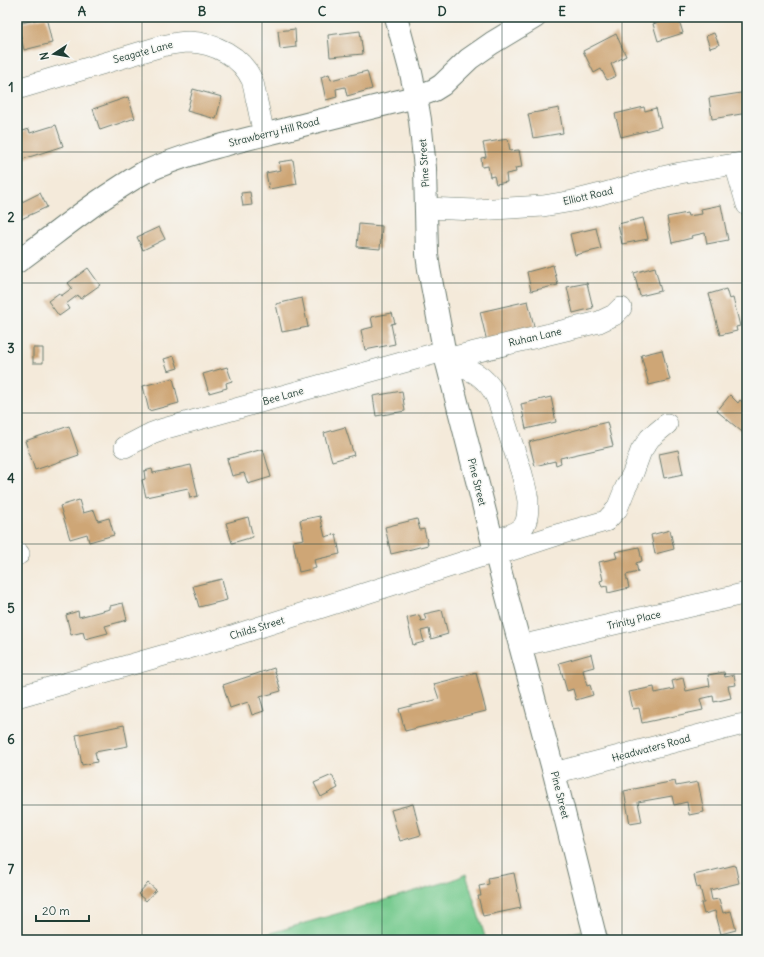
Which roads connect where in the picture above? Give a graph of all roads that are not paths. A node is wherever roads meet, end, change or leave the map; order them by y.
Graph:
1 (396, 17) edge
2 (535, 17) edge
3 (17, 88) edge
4 (416, 97) junction
5 (264, 134) junction
6 (741, 163) edge
7 (747, 205) edge
8 (426, 208) junction
9 (17, 262) edge
10 (621, 308) dead end
11 (446, 358) junction
12 (667, 424) dead end
13 (125, 447) dead end
14 (494, 549) junction
15 (747, 593) edge
16 (520, 646) junction
17 (17, 698) edge
18 (747, 724) edge
19 (554, 773) junction
20 (596, 940) edge

1 - 4 main road, Pine Street
2 - 4 main road, Strawberry Hill Road
3 - 5 street, Seagate Lane
4 - 5 main road, Strawberry Hill Road
4 - 8 main road, Pine Street
5 - 9 main road, Strawberry Hill Road
6 - 7 street
6 - 8 street, Elliott Road
8 - 11 main road, Pine Street
10 - 11 street, Ruhan Lane
11 - 13 street, Bee Lane
11 - 14 main road, Pine Street
11 - 14 street
12 - 14 street
14 - 16 main road, Pine Street
14 - 17 street, Childs Street
15 - 16 street, Trinity Place
16 - 19 main road, Pine Street
18 - 19 street, Headwaters Road
19 - 20 main road, Pine Street

